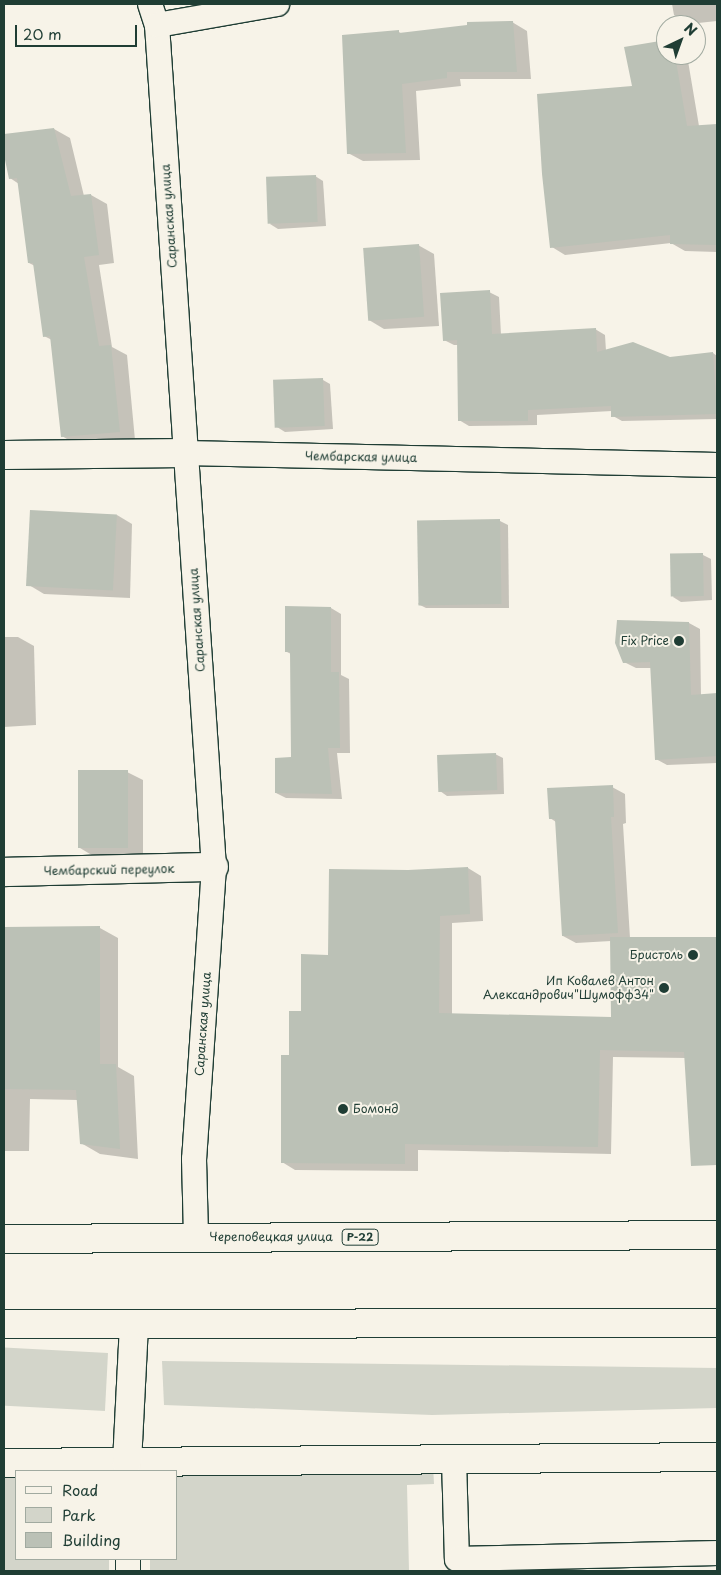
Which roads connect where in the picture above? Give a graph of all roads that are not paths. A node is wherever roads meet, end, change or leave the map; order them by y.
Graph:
1 (277, 4) edge
2 (153, 15) edge
3 (185, 452) junction
4 (4, 455) edge
5 (717, 465) edge
6 (214, 867) junction
7 (4, 872) edge
8 (717, 1235) edge
9 (196, 1238) junction
10 (4, 1239) edge
11 (717, 1323) edge
12 (4, 1324) edge
13 (134, 1325) junction
14 (717, 1457) edge
15 (454, 1460) junction
16 (4, 1463) edge
17 (127, 1467) edge
18 (717, 1554) edge
19 (458, 1565) edge

1 - 2 lane
2 - 3 lane, Саранская улица
3 - 4 main road, Чембарская улица
3 - 5 lane, Чембарская улица
3 - 6 lane, Саранская улица
6 - 7 main road, Чембарский переулок
6 - 9 lane, Саранская улица
8 - 9 main road, Череповецкая улица / Р-22
9 - 10 main road, Череповецкая улица / Р-22
11 - 13 main road
12 - 13 main road
13 - 17 main road
14 - 15 main road
15 - 17 main road
15 - 19 lane
16 - 17 main road
18 - 19 lane

